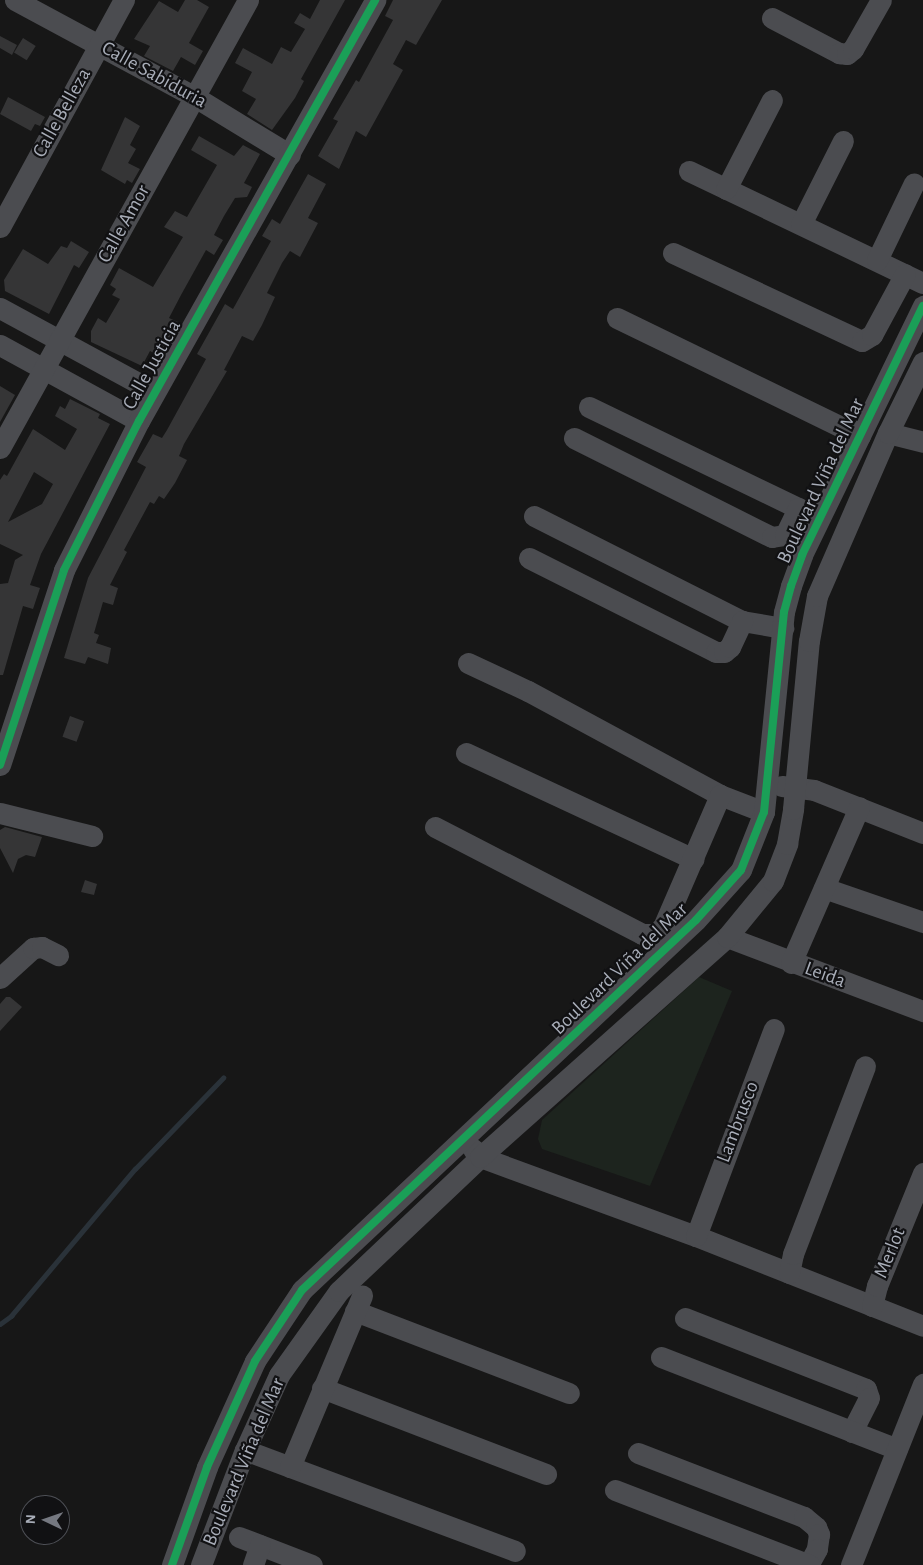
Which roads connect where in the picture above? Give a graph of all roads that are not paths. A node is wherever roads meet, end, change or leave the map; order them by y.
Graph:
1 (15, 0) edge
2 (124, 0) edge
3 (248, 0) edge
4 (375, 0) edge
5 (881, 0) edge
6 (772, 18) dead end
7 (100, 45) junction
8 (195, 97) junction
9 (772, 100) dead end
10 (843, 141) dead end
11 (290, 155) junction
12 (689, 171) dead end
13 (914, 183) dead end
14 (726, 188) junction
15 (801, 224) junction
16 (0, 227) edge
17 (673, 253) dead end
18 (877, 260) junction
19 (914, 278) edge
20 (923, 306) edge
21 (0, 308) edge
22 (617, 318) dead end
23 (60, 340) junction
24 (0, 345) edge
25 (923, 362) edge
26 (43, 369) junction
27 (155, 392) junction
28 (589, 408) dead end
29 (139, 421) junction
30 (888, 433) junction
31 (860, 436) junction
32 (574, 438) dead end
33 (923, 442) edge
34 (0, 448) edge
35 (798, 508) junction
36 (534, 516) dead end
37 (819, 519) junction
38 (529, 558) dead end
39 (742, 621) junction
40 (783, 628) junction
41 (468, 663) dead end
42 (466, 753) dead end
43 (0, 765) edge
44 (768, 785) junction
45 (796, 787) junction
46 (720, 795) junction
47 (860, 807) junction
48 (764, 812) junction
49 (0, 813) edge
50 (435, 827) dead end
51 (923, 833) edge
52 (92, 836) dead end
53 (694, 859) junction
54 (824, 888) junction
55 (923, 922) edge
56 (728, 937) junction
57 (58, 954) dead end
58 (791, 963) junction
59 (0, 978) edge
60 (923, 1011) edge
61 (774, 1029) dead end
62 (865, 1066) dead end
63 (464, 1140) junction
64 (480, 1157) junction
65 (923, 1173) edge
66 (696, 1236) junction
67 (789, 1273) junction
68 (872, 1306) junction
69 (685, 1318) dead end
70 (923, 1326) edge
71 (661, 1358) dead end
72 (923, 1384) edge
73 (322, 1388) junction
74 (569, 1393) dead end
75 (852, 1432) junction
76 (897, 1449) junction
77 (244, 1450) junction
78 (638, 1453) dead end
79 (290, 1467) junction
80 (546, 1474) dead end
81 (615, 1490) dead end
82 (239, 1537) dead end
83 (260, 1545) junction
84 (515, 1551) dead end
85 (172, 1565) edge
86 (201, 1565) edge
87 (253, 1565) edge
88 (312, 1565) edge
89 (809, 1565) edge
90 (850, 1565) edge

1 - 7 street, Calle Sabiduria
2 - 7 street, Calle Belleza
3 - 8 street, Calle Amor
4 - 11 street, Calle Justicia
5 - 6 street
7 - 8 street, Calle Sabiduria
7 - 16 street, Calle Belleza
8 - 11 street, Calle Sabiduria
8 - 23 street, Calle Amor
9 - 14 street
10 - 15 street
11 - 27 street, Calle Justicia
12 - 14 street
13 - 18 street
14 - 15 street
15 - 18 street
17 - 19 street
18 - 19 street
20 - 31 street, Boulevard Viña del Mar
21 - 23 street
22 - 31 street
23 - 26 street, Calle Amor
23 - 27 street
24 - 26 street
25 - 30 street, Boulevard Viña del Mar
26 - 29 street
26 - 34 street, Calle Amor
27 - 29 street, Calle Justicia
28 - 35 street
29 - 43 street, Calle Justicia
30 - 33 street
30 - 45 street, Boulevard Viña del Mar
31 - 37 street, Boulevard Viña del Mar
32 - 35 street
35 - 37 street
36 - 39 street
37 - 40 street, Boulevard Viña del Mar
38 - 39 street
39 - 40 street
40 - 44 street, Boulevard Viña del Mar
41 - 46 street
42 - 53 street
44 - 45 street
44 - 48 street, Boulevard Viña del Mar
45 - 47 street
45 - 56 street, Boulevard Viña del Mar
46 - 48 street
46 - 53 street
47 - 51 street
47 - 54 street
48 - 63 street, Boulevard Viña del Mar
49 - 52 street
50 - 53 street
54 - 55 street
54 - 58 street
56 - 58 street, Leida
56 - 64 street, Boulevard Viña del Mar
57 - 59 street
58 - 60 street, Leida
61 - 66 street, Lambrusco
62 - 67 street
63 - 64 street
63 - 85 street, Boulevard Viña del Mar
64 - 66 street
64 - 77 street, Boulevard Viña del Mar
65 - 68 street, Merlot
66 - 67 street
67 - 68 street
68 - 70 street
69 - 75 street
71 - 75 street
72 - 76 street
73 - 74 street
73 - 79 street
73 - 80 street
75 - 76 street
76 - 90 street
77 - 79 street
77 - 86 street, Boulevard Viña del Mar
78 - 89 street
79 - 84 street
81 - 89 street
82 - 83 street
83 - 87 street
83 - 88 street

